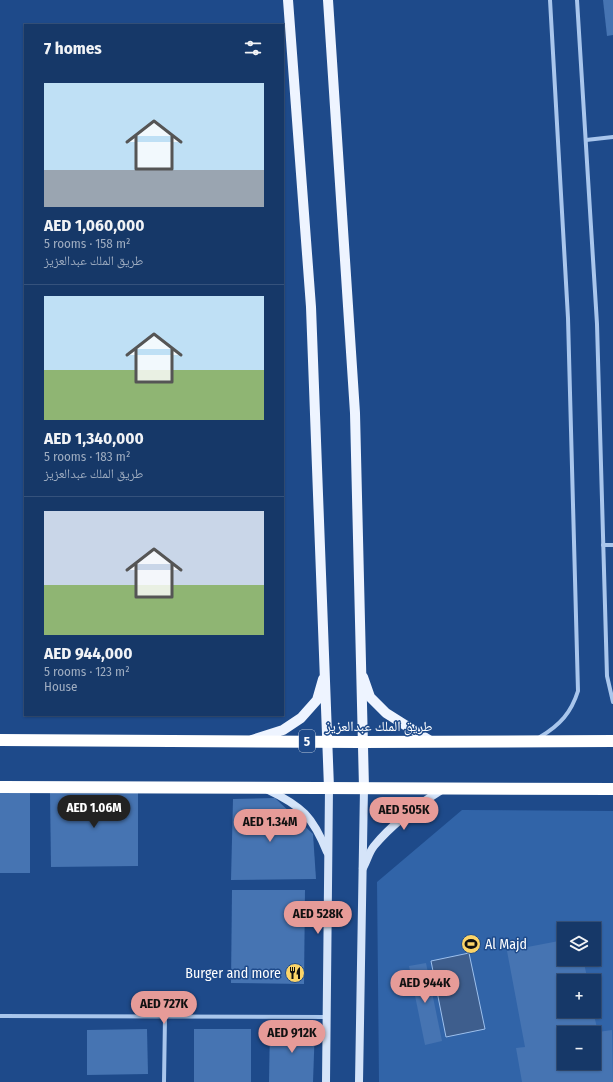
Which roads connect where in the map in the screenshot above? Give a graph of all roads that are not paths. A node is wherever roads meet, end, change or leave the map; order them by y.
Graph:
1 (288, 0) edge
2 (328, 0) edge
3 (550, 0) edge
4 (577, 0) edge
5 (613, 137) edge
6 (586, 140) junction
7 (603, 545) junction
8 (613, 545) edge
9 (360, 669) junction
10 (326, 671) junction
11 (613, 702) edge
12 (0, 740) edge
13 (248, 741) junction
14 (328, 741) junction
15 (613, 741) edge
16 (361, 742) junction
17 (432, 742) junction
18 (534, 742) junction
19 (0, 787) edge
20 (264, 788) junction
21 (329, 788) junction
22 (364, 788) junction
23 (445, 789) junction
24 (613, 790) edge
25 (328, 856) junction
26 (362, 870) junction
27 (0, 1016) edge
28 (165, 1017) junction
29 (327, 1017) junction
30 (164, 1082) edge
31 (326, 1082) edge
32 (360, 1082) edge

1 - 10 main road
2 - 9 main road
3 - 18 street
4 - 6 street
5 - 6 street
6 - 7 street
7 - 8 street
7 - 11 street
9 - 16 main road
9 - 17 main road
10 - 13 main road
10 - 14 main road
12 - 13 highway, طريق الملك عبدالعزيز / 5
13 - 14 highway, طريق الملك عبدالعزيز / 5
14 - 16 highway, طريق الملك عبدالعزيز / 5
14 - 21 main road
15 - 18 highway, طريق الملك عبدالعزيز / 5
16 - 17 highway, طريق الملك عبدالعزيز / 5
16 - 22 main road
17 - 18 highway, طريق الملك عبدالعزيز / 5
19 - 20 highway
20 - 21 highway
20 - 25 main road
21 - 22 highway
21 - 25 main road
22 - 23 highway
22 - 26 main road
23 - 24 highway
23 - 26 main road
25 - 29 main road
26 - 32 main road
27 - 28 street
28 - 29 street
28 - 30 street
29 - 31 main road

